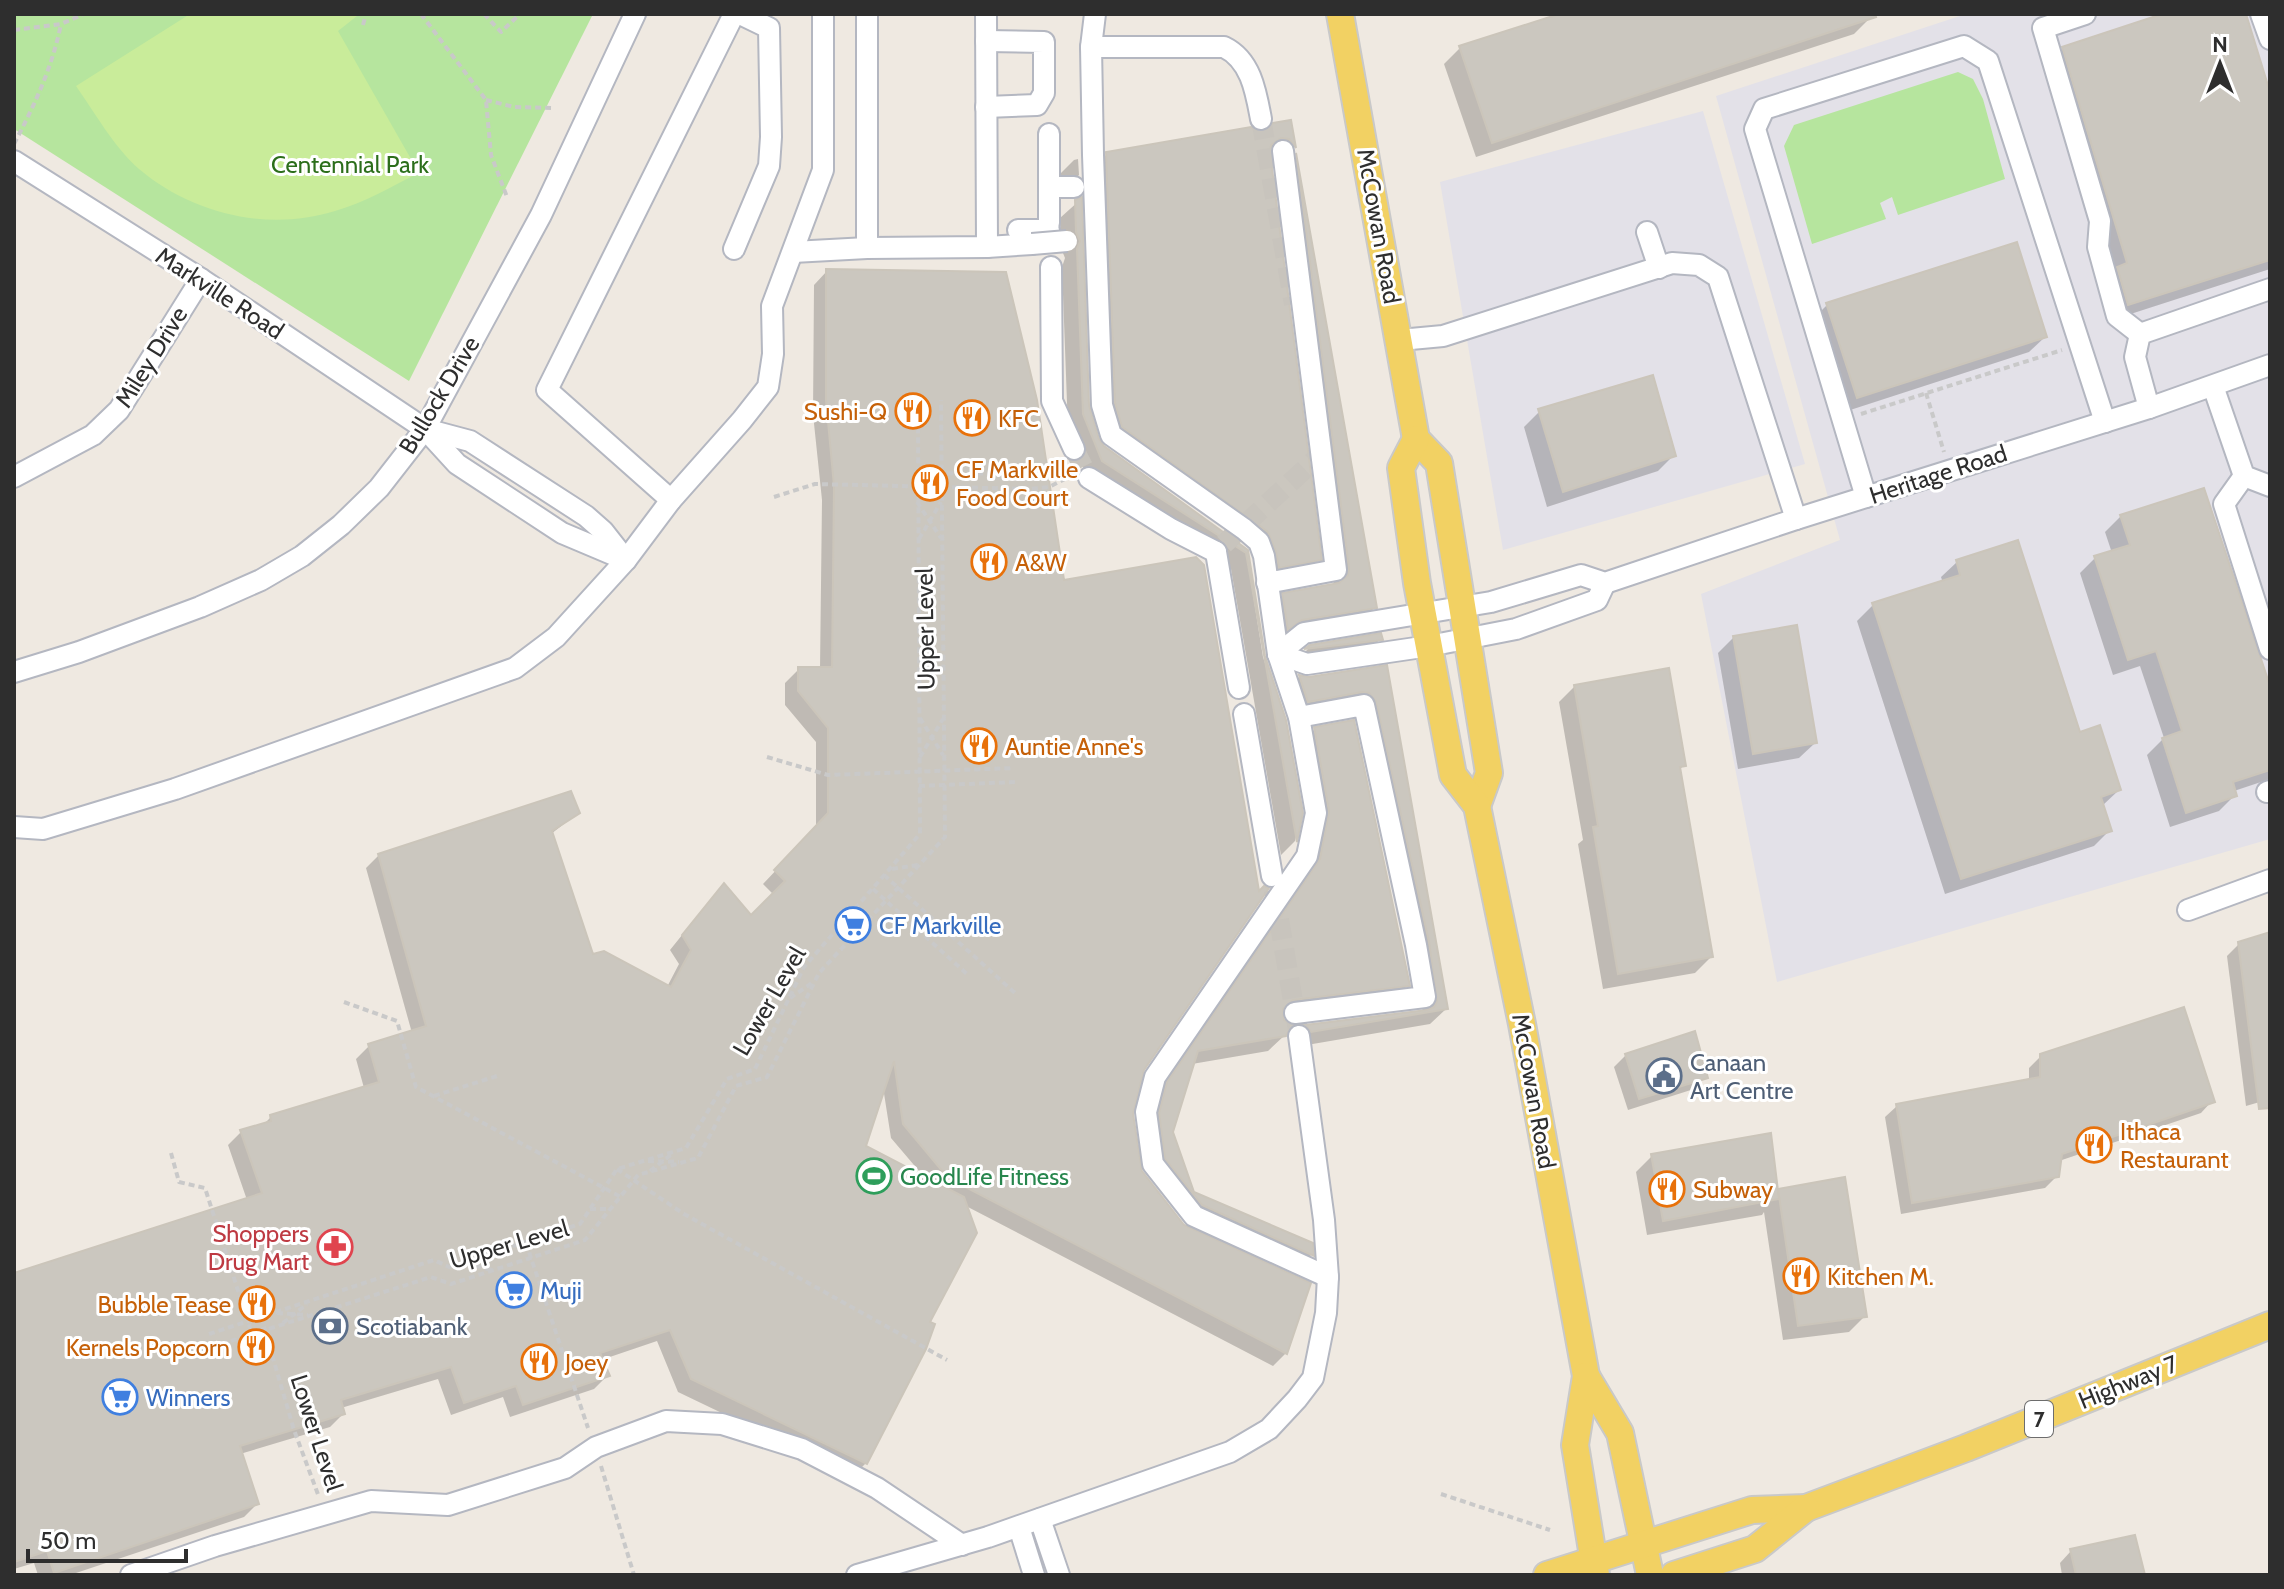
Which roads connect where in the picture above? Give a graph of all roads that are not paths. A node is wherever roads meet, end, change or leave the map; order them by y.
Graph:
1 (635, 14) edge
2 (737, 14) edge
3 (823, 14) edge
4 (867, 14) edge
5 (986, 14) edge
6 (1095, 14) edge
7 (1340, 14) edge
8 (2085, 14) edge
9 (2261, 14) edge
10 (2270, 39) edge
11 (986, 41) junction
12 (1091, 47) junction
13 (986, 107) junction
14 (1261, 119) tunnel mouth
15 (1049, 134) dead end
16 (1283, 151) dead end
17 (14, 161) edge
18 (1049, 187) junction
19 (1074, 187) dead end
20 (1055, 231) junction
21 (1647, 232) dead end
22 (1096, 233) junction
23 (987, 247) junction
24 (867, 248) junction
25 (734, 249) dead end
26 (793, 252) junction
27 (1051, 267) dead end
28 (1659, 268) junction
29 (201, 279) junction
30 (2270, 289) edge
31 (2140, 334) junction
32 (1400, 340) junction
33 (2270, 365) edge
34 (2213, 386) junction
35 (2149, 408) junction
36 (2105, 422) junction
37 (425, 429) junction
38 (1416, 439) junction
39 (1072, 457) tunnel mouth
40 (2244, 476) junction
41 (14, 477) edge
42 (1081, 477) tunnel mouth
43 (2270, 486) edge
44 (1866, 497) junction
45 (671, 500) junction
46 (1796, 519) junction
47 (626, 560) junction
48 (1267, 583) junction
49 (1605, 583) junction
50 (1461, 606) junction
51 (1422, 612) junction
52 (1467, 639) junction
53 (1429, 646) junction
54 (2270, 649) edge
55 (1278, 654) junction
56 (14, 672) edge
57 (1239, 688) dead end
58 (1244, 714) dead end
59 (1299, 717) junction
60 (1477, 806) junction
61 (14, 827) edge
62 (1272, 876) tunnel mouth
63 (2267, 884) edge
64 (2188, 910) dead end
65 (1295, 1013) dead end
66 (1299, 1036) tunnel mouth
67 (1328, 1277) junction
68 (2270, 1325) edge
69 (1586, 1376) junction
70 (1806, 1508) junction
71 (1040, 1519) junction
72 (1019, 1527) junction
73 (1643, 1544) junction
74 (962, 1545) junction
75 (1594, 1568) edge
76 (131, 1575) edge
77 (857, 1575) edge
78 (1034, 1575) edge
79 (1059, 1575) edge
80 (1547, 1575) edge
81 (1650, 1575) edge
82 (1674, 1575) edge

1 - 37 street, Bullock Drive
2 - 25 street
2 - 45 street
3 - 26 street
4 - 24 street
5 - 11 street
6 - 12 street
7 - 32 main road, McCowan Road
8 - 31 street
9 - 10 street
11 - 13 street
11 - 13 street
12 - 14 street
12 - 22 street
13 - 23 street
15 - 18 street
16 - 48 street
17 - 29 street, Markville Road
18 - 19 street
18 - 20 street
20 - 22 street
20 - 23 street, bridge
21 - 28 street
22 - 48 street
23 - 24 street
24 - 26 street
26 - 45 street
27 - 39 street
28 - 32 street
28 - 46 street
29 - 37 street, Markville Road
29 - 41 street, Miley Drive
30 - 31 street
31 - 35 street
32 - 38 main road, McCowan Road
33 - 34 street, Heritage Road
34 - 35 street, Heritage Road
34 - 40 street
35 - 36 street, Heritage Road
36 - 44 street, Heritage Road
36 - 44 street
37 - 47 street, Markville Road
37 - 56 street, Bullock Drive
38 - 50 main road, McCowan Road
38 - 51 main road, McCowan Road
40 - 43 street
40 - 54 street
42 - 57 street
44 - 46 street, Heritage Road
45 - 47 street
46 - 49 street, Heritage Road
47 - 61 street
48 - 55 street
49 - 50 street, Heritage Road
49 - 52 street, Heritage Road
50 - 51 street, Heritage Road
50 - 52 main road, McCowan Road
51 - 53 main road, McCowan Road
51 - 55 street, Heritage Road
52 - 53 street, Heritage Road
52 - 60 main road, McCowan Road
53 - 55 street, Heritage Road
53 - 60 main road, McCowan Road
55 - 59 street
58 - 62 street
59 - 65 street
59 - 67 street
60 - 69 main road, McCowan Road
63 - 64 street
66 - 67 street
67 - 71 street
68 - 70 main road, Highway 7 / 7
69 - 73 main road, McCowan Road
69 - 75 main road, McCowan Road
70 - 73 main road, Highway 7 / 7
70 - 82 main road, Highway 7 / 7
71 - 72 street
71 - 79 street
72 - 74 street
72 - 78 street
73 - 75 main road, Highway 7 / 7
73 - 81 main road, McCowan Road
74 - 76 street
74 - 77 street
75 - 80 main road, Highway 7 / 7

